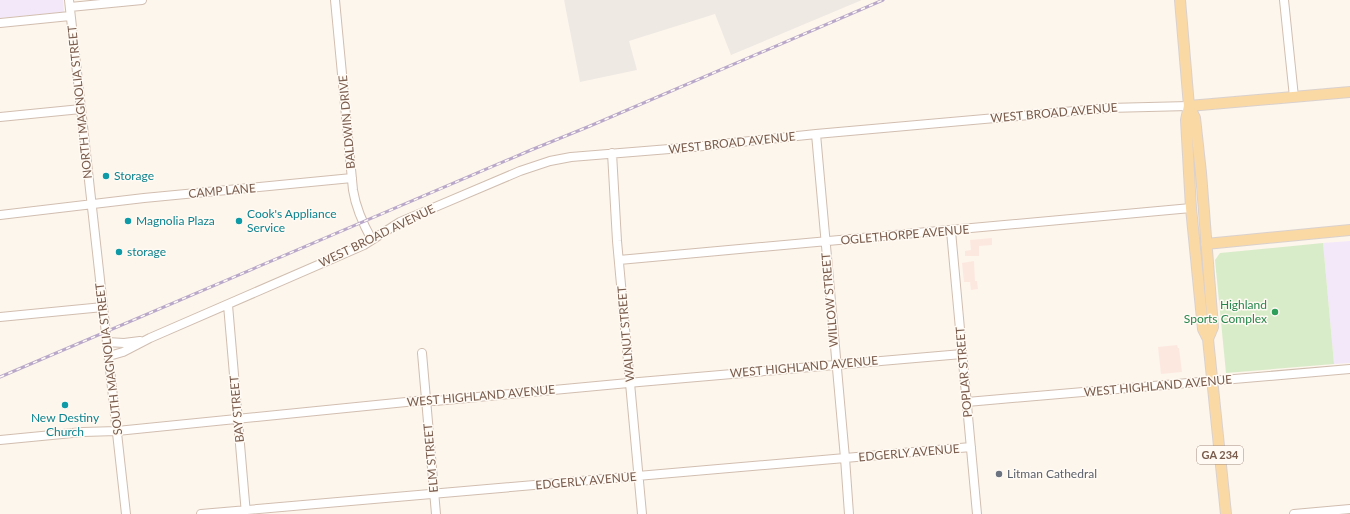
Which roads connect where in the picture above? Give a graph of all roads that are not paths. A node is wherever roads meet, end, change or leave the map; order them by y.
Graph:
1 (142, 0) edge
2 (335, 0) edge
3 (1180, 0) edge
4 (1284, 0) edge
5 (69, 4) edge
6 (70, 16) junction
7 (0, 23) edge
8 (1350, 92) edge
9 (1294, 97) junction
10 (1189, 106) junction
11 (81, 109) junction
12 (0, 117) edge
13 (816, 134) junction
14 (612, 153) junction
15 (352, 178) junction
16 (92, 204) junction
17 (1191, 208) junction
18 (0, 215) edge
19 (1193, 228) junction
20 (1350, 230) edge
21 (951, 231) junction
22 (372, 240) junction
23 (825, 242) junction
24 (1206, 244) junction
25 (619, 260) junction
26 (1197, 263) junction
27 (228, 305) junction
28 (103, 307) junction
29 (0, 317) edge
30 (150, 338) junction
31 (1208, 339) junction
32 (107, 342) junction
33 (422, 353) dead end
34 (962, 354) junction
35 (109, 356) junction
36 (836, 364) junction
37 (1350, 369) edge
38 (1212, 381) junction
39 (631, 383) junction
40 (426, 400) junction
41 (967, 402) junction
42 (238, 420) junction
43 (117, 431) junction
44 (0, 440) edge
45 (971, 447) junction
46 (845, 458) junction
47 (639, 476) junction
48 (434, 494) junction
49 (1350, 509) edge
50 (246, 512) edge
51 (126, 514) edge
52 (201, 514) edge
53 (436, 514) edge
54 (642, 514) edge
55 (849, 514) edge
56 (977, 514) edge
57 (1226, 514) edge
58 (1294, 514) edge

1 - 5 street
2 - 15 street, BALDWIN DRIVE
3 - 10 main road
4 - 9 street
5 - 6 street, NORTH MAGNOLIA STREET
6 - 7 street
6 - 11 street, NORTH MAGNOLIA STREET
8 - 9 main road, WEST BROAD AVENUE
9 - 10 main road, WEST BROAD AVENUE
10 - 13 street, WEST BROAD AVENUE
10 - 17 main road
10 - 24 main road
11 - 12 street
11 - 16 street, NORTH MAGNOLIA STREET
13 - 14 street, WEST BROAD AVENUE
13 - 23 street, WILLOW STREET
14 - 22 street, WEST BROAD AVENUE
14 - 25 street, WALNUT STREET
15 - 16 street, CAMP LANE
15 - 22 street, BALDWIN DRIVE
16 - 18 street
16 - 28 street, SOUTH MAGNOLIA STREET
17 - 19 main road
17 - 21 street, OGLETHORPE AVENUE
19 - 24 main road
19 - 26 main road, GA 234
20 - 24 main road
21 - 23 street, OGLETHORPE AVENUE
21 - 34 street, POPLAR STREET
22 - 27 street, WEST BROAD AVENUE
23 - 25 street, OGLETHORPE AVENUE
23 - 36 street, WILLOW STREET
24 - 26 main road
24 - 31 main road, GA 234
25 - 39 street, WALNUT STREET
26 - 31 main road, GA 234
27 - 30 street, WEST BROAD AVENUE
27 - 42 street, BAY STREET
28 - 29 street
28 - 32 street, SOUTH MAGNOLIA STREET
30 - 32 street, WEST BROAD AVENUE
30 - 35 street, WEST BROAD AVENUE
31 - 38 main road, GA 234
32 - 35 street, SOUTH MAGNOLIA STREET
33 - 40 street, ELM STREET
34 - 36 street, WEST HIGHLAND AVENUE
34 - 41 street, POPLAR STREET
35 - 43 street, SOUTH MAGNOLIA STREET
36 - 39 street, WEST HIGHLAND AVENUE
36 - 46 street, WILLOW STREET
37 - 38 street, WEST HIGHLAND AVENUE
38 - 41 street, WEST HIGHLAND AVENUE
38 - 57 main road, GA 234
39 - 40 street, WEST HIGHLAND AVENUE
39 - 47 street, WALNUT STREET
40 - 42 street, WEST HIGHLAND AVENUE
40 - 48 street, ELM STREET
41 - 45 street, POPLAR STREET
42 - 43 street, WEST HIGHLAND AVENUE
42 - 50 street, BAY STREET
43 - 44 street, WEST HIGHLAND AVENUE
43 - 51 street, SOUTH MAGNOLIA STREET
45 - 46 street, EDGERLY AVENUE
45 - 56 street, POPLAR STREET
46 - 47 street, EDGERLY AVENUE
46 - 55 street, WILLOW STREET
47 - 48 street, EDGERLY AVENUE
47 - 54 street, WALNUT STREET
48 - 50 street, EDGERLY AVENUE
48 - 53 street, ELM STREET
49 - 58 street
50 - 52 street, EDGERLY AVENUE

